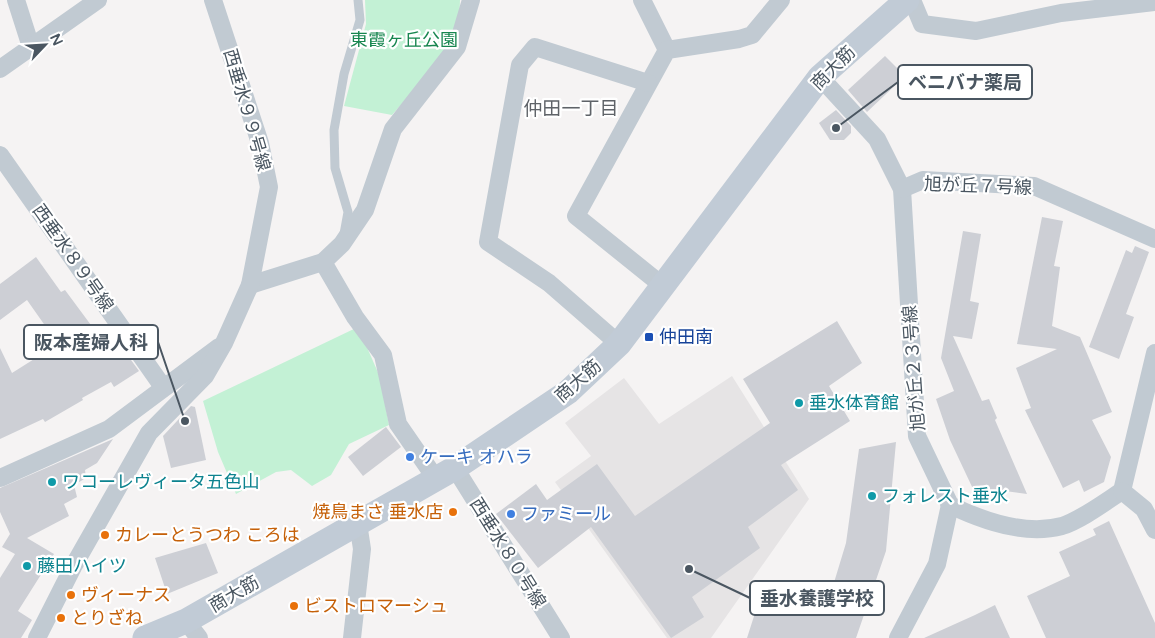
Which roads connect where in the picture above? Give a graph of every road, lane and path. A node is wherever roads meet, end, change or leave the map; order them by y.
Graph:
1 (16, 0) edge
2 (98, 0) edge
3 (213, 0) edge
4 (358, 0) edge
5 (471, 0) edge
6 (642, 0) edge
7 (781, 0) edge
8 (906, 0) edge
9 (912, 0) edge
10 (1155, 2) edge
11 (31, 47) junction
12 (667, 50) junction
13 (0, 69) edge
14 (820, 77) junction
15 (648, 83) junction
16 (0, 154) edge
17 (902, 189) junction
18 (1155, 239) edge
19 (342, 244) junction
20 (323, 262) junction
21 (250, 285) junction
22 (663, 286) junction
23 (224, 343) junction
24 (619, 344) junction
25 (1154, 369) edge
26 (163, 387) junction
27 (446, 473) junction
28 (0, 478) edge
29 (1122, 492) junction
30 (950, 505) junction
31 (358, 523) junction
32 (1155, 530) edge
33 (193, 630) edge
34 (37, 638) edge
35 (145, 638) edge
36 (352, 638) edge
37 (561, 638) edge
38 (898, 638) edge

1 - 11 street
2 - 11 street
3 - 21 street, 西垂水９９号線
4 - 19 lane
5 - 19 street
6 - 12 street
7 - 12 street
8 - 14 street, 商大筋
9 - 10 street
11 - 13 street
12 - 15 street
14 - 17 street, 旭が丘７号線
14 - 22 street, 商大筋
15 - 22 street
15 - 24 street
16 - 26 street, 西垂水８９号線
17 - 18 street, 旭が丘７号線
17 - 30 street, 旭が丘２３号線
19 - 20 street
20 - 21 street
20 - 27 street, 西垂水８０号線
21 - 23 street, 西垂水９９号線
22 - 24 street, 商大筋
23 - 26 street
23 - 34 street, 西垂水９９号線
24 - 27 street, 商大筋
25 - 29 street
26 - 28 street
27 - 31 street, 商大筋
27 - 37 street, 西垂水８０号線
29 - 30 street
29 - 32 street
30 - 38 street
31 - 33 street, 商大筋
31 - 36 street
33 - 35 street, 商大筋

